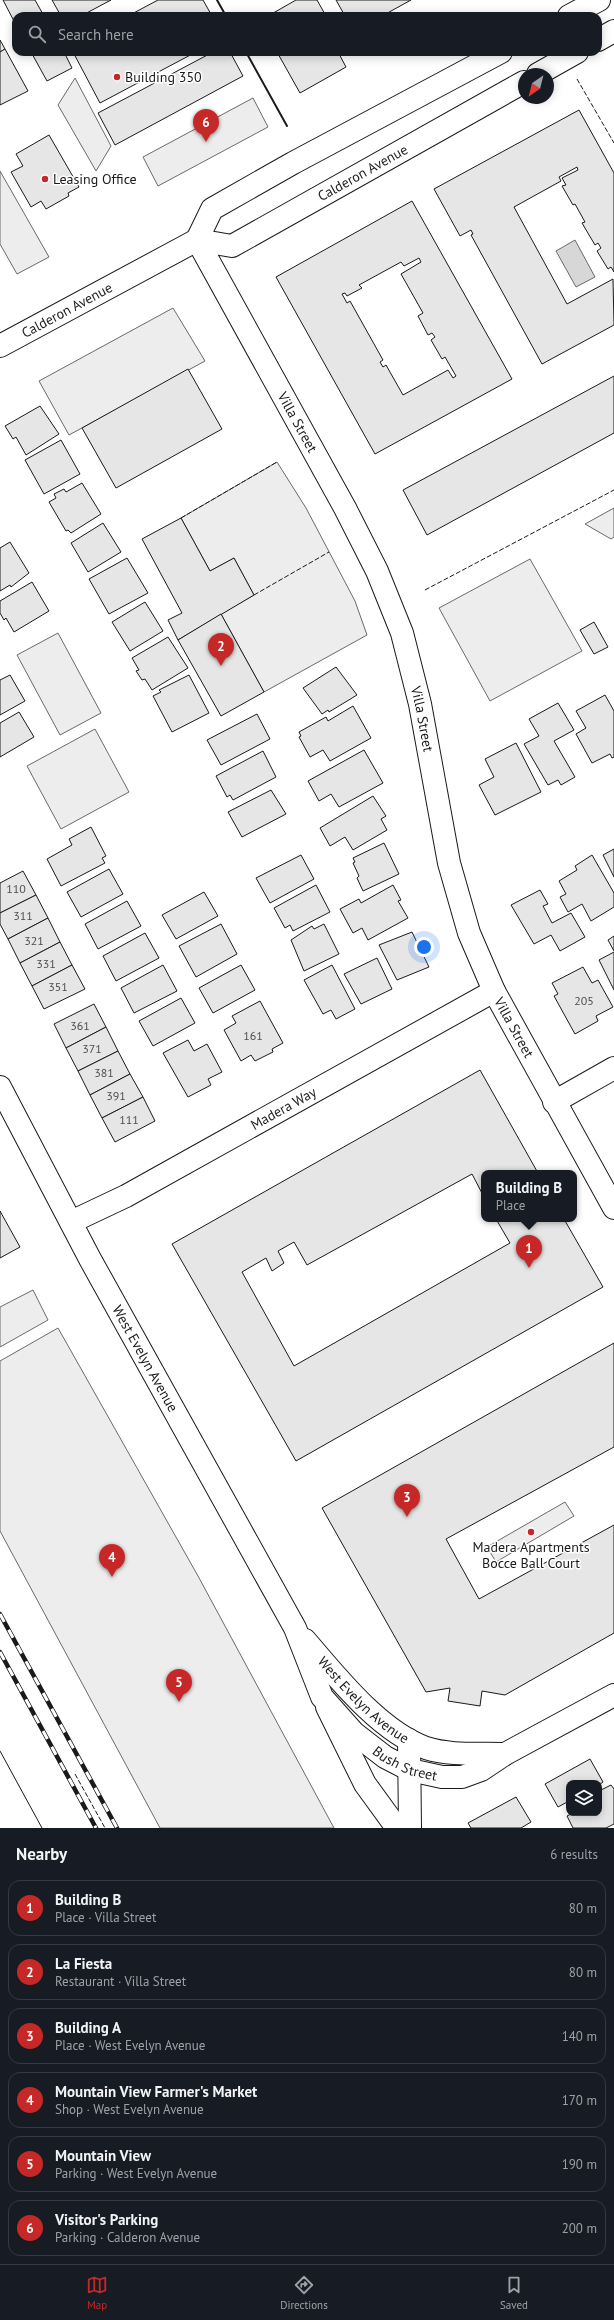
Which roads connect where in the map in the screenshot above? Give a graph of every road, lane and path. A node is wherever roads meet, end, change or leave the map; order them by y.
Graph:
1 (599, 0) edge
2 (576, 12) edge
3 (614, 31) edge
4 (602, 38) edge
5 (494, 56) edge
6 (570, 56) edge
7 (549, 68) edge
8 (518, 85) edge
9 (198, 240) junction
10 (0, 346) edge
11 (494, 991) junction
12 (614, 1068) edge
13 (0, 1087) edge
14 (554, 1102) junction
15 (614, 1208) edge
16 (71, 1222) junction
17 (294, 1628) junction
18 (614, 1695) edge
19 (322, 1697) junction
20 (409, 1740) junction
21 (505, 1754) junction
22 (410, 1770) junction
23 (397, 1828) edge
24 (410, 1828) edge

1 - 2 street
3 - 4 street
5 - 9 street
6 - 7 street
8 - 9 street, Calderon Avenue
9 - 10 street, Calderon Avenue
9 - 11 street, Villa Street
11 - 14 street, Villa Street
11 - 16 street, Madera Way
12 - 14 street
13 - 16 street, West Evelyn Avenue
14 - 15 street, Villa Street
16 - 17 street, West Evelyn Avenue
17 - 19 street, West Evelyn Avenue
17 - 20 street, West Evelyn Avenue
18 - 21 street, Bush Street
19 - 22 street, Bush Street
19 - 23 street, West Evelyn Avenue
20 - 21 street, Bush Street
20 - 22 street, West Evelyn Avenue
21 - 22 street, Bush Street
22 - 24 street, West Evelyn Avenue

